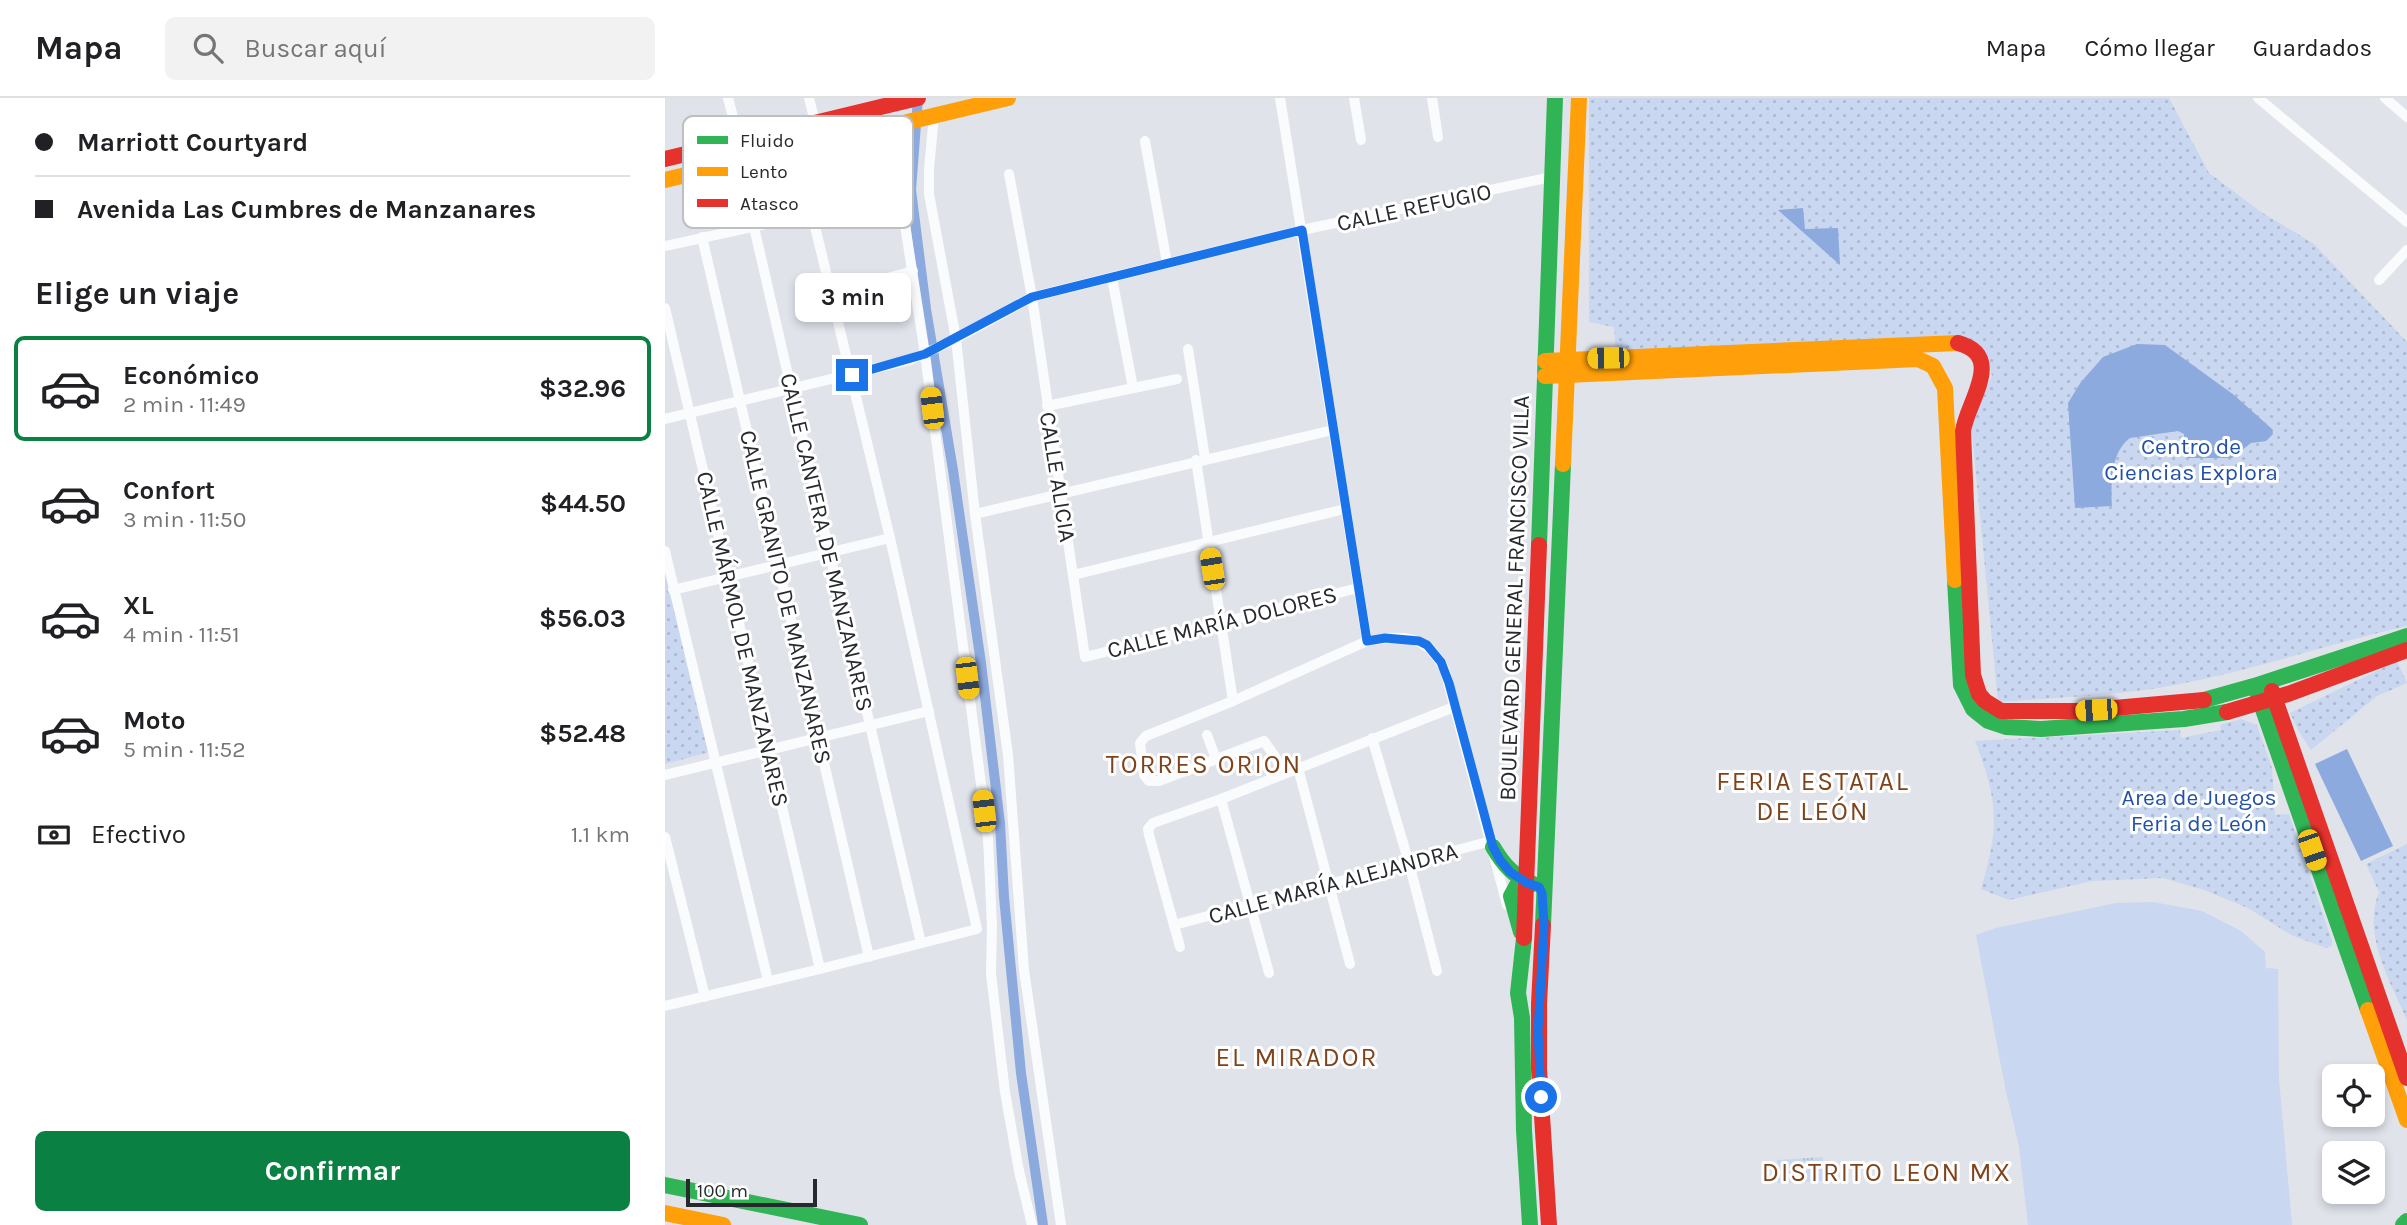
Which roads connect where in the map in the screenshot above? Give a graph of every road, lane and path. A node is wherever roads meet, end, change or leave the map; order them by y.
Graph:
1 (728, 98) edge
2 (809, 98) edge
3 (1008, 98) edge
4 (1280, 98) edge
5 (1353, 98) edge
6 (1432, 98) edge
7 (1555, 98) edge
8 (1579, 98) edge
9 (2258, 98) edge
10 (2385, 98) edge
11 (909, 99) edge
12 (733, 116) edge
13 (814, 116) edge
14 (840, 116) edge
15 (931, 116) junction
16 (2407, 117) edge
17 (913, 120) edge
18 (1438, 137) dead end
19 (1361, 140) dead end
20 (1145, 141) dead end
21 (683, 154) edge
22 (665, 159) edge
23 (1009, 174) dead end
24 (683, 175) edge
25 (1551, 177) junction
26 (665, 180) edge
27 (2407, 222) edge
28 (745, 228) edge
29 (754, 228) edge
30 (816, 228) edge
31 (906, 228) edge
32 (1302, 230) junction
33 (702, 237) junction
34 (665, 246) edge
35 (2407, 250) edge
36 (1167, 263) junction
37 (913, 271) junction
38 (1112, 278) junction
39 (2379, 280) dead end
40 (832, 293) junction
41 (1032, 297) junction
42 (665, 308) edge
43 (953, 341) junction
44 (1188, 349) dead end
45 (927, 354) junction
46 (1748, 358) junction
47 (1567, 367) junction
48 (1545, 369) junction
49 (852, 375) junction
50 (1177, 379) dead end
51 (791, 388) junction
52 (1133, 388) junction
53 (740, 401) junction
54 (1047, 406) junction
55 (690, 414) junction
56 (665, 419) edge
57 (1333, 430) junction
58 (1201, 459) junction
59 (1061, 494) junction
60 (1345, 509) junction
61 (975, 514) junction
62 (890, 538) junction
63 (1207, 542) junction
64 (665, 551) edge
65 (830, 554) junction
66 (778, 566) junction
67 (1073, 575) junction
68 (728, 577) junction
69 (1358, 588) junction
70 (673, 590) junction
71 (1220, 623) junction
72 (2407, 636) edge
73 (1367, 641) junction
74 (2407, 650) edge
75 (1085, 657) joint
76 (2261, 684) junction
77 (1233, 701) junction
78 (2268, 701) junction
79 (1454, 707) junction
80 (929, 711) junction
81 (871, 725) junction
82 (1207, 735) dead end
83 (819, 738) junction
84 (1372, 738) junction
85 (769, 751) junction
86 (1216, 759) junction
87 (714, 763) junction
88 (1298, 768) junction
89 (1283, 774) junction
90 (665, 775) edge
91 (1221, 799) junction
92 (665, 837) edge
93 (1492, 844) junction
94 (1409, 863) junction
95 (1527, 883) junction
96 (1329, 884) junction
97 (671, 887) edge
98 (1250, 906) junction
99 (1174, 925) junction
100 (1544, 925) junction
101 (921, 943) junction
102 (1180, 947) dead end
103 (869, 957) junction
104 (1350, 964) dead end
105 (1523, 967) junction
106 (820, 969) junction
107 (1437, 971) dead end
108 (1269, 973) dead end
109 (768, 981) junction
110 (1518, 993) junction
111 (705, 997) junction
112 (1539, 1004) junction
113 (665, 1006) edge
114 (2407, 1078) edge
115 (2407, 1120) edge
116 (665, 1185) edge
117 (665, 1213) edge
118 (2407, 1221) edge
119 (723, 1225) edge
120 (860, 1225) edge
121 (1032, 1225) edge
122 (1061, 1225) edge
123 (1530, 1225) edge
124 (1549, 1225) edge
125 (2403, 1225) edge

1 - 12 street, CALLE CANTERA DE MANZANARES
2 - 13 street
3 - 15 main road
4 - 32 street
5 - 19 street
6 - 18 street
7 - 25 main road, BOULEVARD GENERAL FRANCISCO VILLA
8 - 47 main road, BOULEVARD GENERAL FRANCISCO VILLA
9 - 27 street
10 - 16 street
11 - 14 main road
15 - 17 main road
15 - 43 street
20 - 36 street
21 - 22 main road
23 - 41 street, CALLE ALICIA
24 - 26 main road
25 - 32 street, CALLE REFUGIO
25 - 48 main road, BOULEVARD GENERAL FRANCISCO VILLA
28 - 33 street
29 - 51 street, CALLE CANTERA DE MANZANARES
30 - 40 street
31 - 37 street
32 - 36 street, CALLE REFUGIO
32 - 57 street
33 - 34 street
33 - 53 street, CALLE GRANITO DE MANZANARES
35 - 39 street
36 - 38 street, CALLE REFUGIO
37 - 40 street
37 - 45 street
38 - 41 street, CALLE REFUGIO
38 - 52 street
40 - 49 street
41 - 43 street, CALLE REFUGIO
41 - 54 street, CALLE ALICIA
42 - 55 street, CALLE MÁRMOL DE MANZANARES
43 - 45 street, CALLE REFUGIO
43 - 61 street
44 - 58 street
45 - 49 street, CALLE REFUGIO
45 - 121 street
46 - 47 main road
46 - 76 main road
46 - 78 main road
47 - 48 main road
47 - 100 main road, BOULEVARD GENERAL FRANCISCO VILLA
48 - 95 main road, BOULEVARD GENERAL FRANCISCO VILLA
49 - 51 street, CALLE REFUGIO
49 - 62 street
50 - 52 street
51 - 53 street, CALLE REFUGIO
51 - 65 street, CALLE CANTERA DE MANZANARES
52 - 54 street
53 - 55 street, CALLE REFUGIO
53 - 66 street, CALLE GRANITO DE MANZANARES
54 - 59 street, CALLE ALICIA
55 - 56 street, CALLE REFUGIO
55 - 68 street, CALLE MÁRMOL DE MANZANARES
57 - 58 street
57 - 60 street
58 - 59 street
58 - 63 street
59 - 61 street
59 - 67 street, CALLE ALICIA
60 - 63 street
60 - 69 street
61 - 122 street
62 - 65 street
62 - 80 street
63 - 67 street
63 - 71 street
64 - 70 street
65 - 66 street
65 - 81 street, CALLE CANTERA DE MANZANARES
66 - 68 street
66 - 83 street, CALLE GRANITO DE MANZANARES
67 - 75 street, CALLE ALICIA
68 - 70 street
68 - 85 street, CALLE MÁRMOL DE MANZANARES
69 - 71 street, CALLE MARÍA DOLORES
69 - 73 street
70 - 87 street
71 - 75 street, CALLE MARÍA DOLORES
71 - 77 street
72 - 76 main road
73 - 77 street
73 - 79 street
74 - 78 main road
76 - 78 main road
77 - 86 street
78 - 114 main road
78 - 115 main road
79 - 84 street
79 - 93 street
80 - 81 street
80 - 101 street
81 - 83 street
81 - 101 street, CALLE CANTERA DE MANZANARES
82 - 86 street
83 - 85 street
83 - 103 street, CALLE GRANITO DE MANZANARES
84 - 88 street
84 - 94 street
85 - 87 street
85 - 106 street, CALLE MÁRMOL DE MANZANARES
86 - 89 street
87 - 90 street
87 - 109 street
88 - 89 street
88 - 96 street
89 - 91 street
91 - 98 street
91 - 99 street
92 - 97 street
93 - 94 street, CALLE MARÍA ALEJANDRA
93 - 95 main road
93 - 105 street
94 - 96 street, CALLE MARÍA ALEJANDRA
94 - 107 street
95 - 100 main road
95 - 105 main road
96 - 98 street, CALLE MARÍA ALEJANDRA
96 - 104 street
97 - 111 street
98 - 99 street, CALLE MARÍA ALEJANDRA
98 - 108 street
99 - 102 street
100 - 112 main road, BOULEVARD GENERAL FRANCISCO VILLA
101 - 103 street
103 - 106 street
105 - 110 main road
106 - 109 street
109 - 111 street
110 - 112 main road
110 - 123 main road
111 - 113 street
112 - 124 main road, BOULEVARD GENERAL FRANCISCO VILLA
116 - 120 main road
117 - 119 main road
118 - 125 main road

